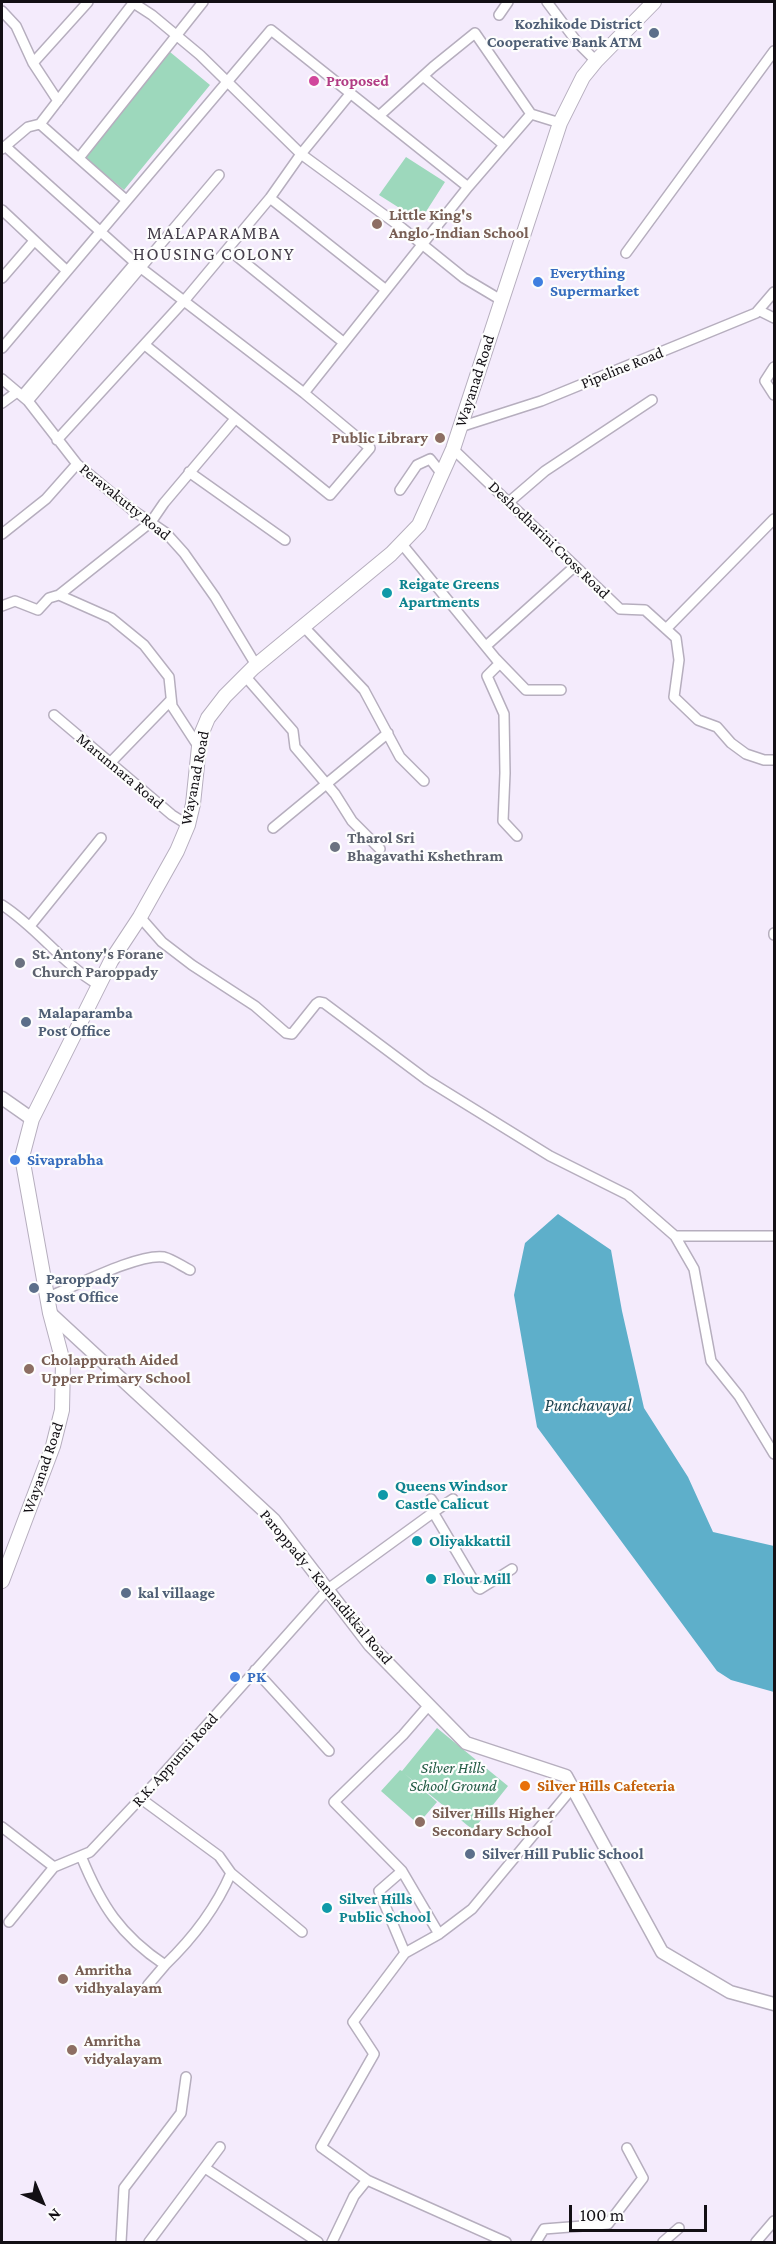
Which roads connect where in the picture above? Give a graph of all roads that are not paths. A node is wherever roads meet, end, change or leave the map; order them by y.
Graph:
1 (87, 2) edge
2 (133, 2) edge
3 (203, 2) edge
4 (508, 2) edge
5 (547, 2) edge
6 (654, 2) edge
7 (500, 15) dead end
8 (3, 16) edge
9 (177, 36) junction
10 (774, 51) edge
11 (596, 61) junction
12 (33, 63) junction
13 (423, 76) junction
14 (227, 81) junction
15 (351, 94) junction
16 (58, 101) junction
17 (531, 114) junction
18 (379, 116) junction
19 (560, 123) junction
20 (40, 124) junction
21 (504, 145) junction
22 (3, 148) edge
23 (301, 154) junction
24 (79, 158) junction
25 (219, 175) dead end
26 (468, 187) junction
27 (270, 198) junction
28 (126, 200) junction
29 (2, 210) edge
30 (100, 232) junction
31 (34, 241) junction
32 (423, 245) junction
33 (228, 249) junction
34 (626, 253) dead end
35 (138, 266) junction
36 (67, 271) junction
37 (2, 278) edge
38 (386, 290) junction
39 (774, 292) edge
40 (501, 300) junction
41 (184, 301) junction
42 (760, 310) junction
43 (774, 318) edge
44 (343, 342) junction
45 (145, 345) junction
46 (2, 348) edge
47 (774, 368) edge
48 (2, 379) edge
49 (304, 393) junction
50 (774, 395) edge
51 (23, 396) junction
52 (652, 400) dead end
53 (2, 403) edge
54 (235, 419) junction
55 (460, 427) junction
56 (57, 440) junction
57 (453, 449) junction
58 (77, 464) junction
59 (189, 472) junction
60 (442, 474) junction
61 (400, 490) dead end
62 (509, 502) junction
63 (774, 519) edge
64 (151, 522) junction
65 (2, 534) edge
66 (285, 540) dead end
67 (402, 543) junction
68 (574, 567) junction
69 (59, 595) junction
70 (2, 606) edge
71 (303, 626) junction
72 (666, 629) junction
73 (486, 646) junction
74 (500, 663) junction
75 (256, 665) junction
76 (245, 676) junction
77 (561, 690) dead end
78 (171, 700) junction
79 (54, 715) dead end
80 (388, 733) junction
81 (198, 746) junction
82 (774, 760) edge
83 (110, 763) junction
84 (424, 782) dead end
85 (326, 784) junction
86 (188, 825) junction
87 (273, 828) dead end
88 (517, 836) dead end
89 (101, 838) dead end
90 (380, 849) dead end
91 (2, 905) edge
92 (140, 917) junction
93 (30, 926) junction
94 (99, 985) junction
95 (2, 1098) edge
96 (32, 1119) junction
97 (675, 1236) junction
98 (774, 1236) edge
99 (190, 1270) dead end
100 (48, 1298) junction
101 (51, 1313) junction
102 (774, 1454) edge
103 (453, 1498) dead end
104 (431, 1499) dead end
105 (435, 1511) junction
106 (512, 1569) dead end
107 (2, 1581) edge
108 (328, 1589) junction
109 (255, 1670) junction
110 (429, 1704) junction
111 (328, 1751) dead end
112 (574, 1786) junction
113 (140, 1798) junction
114 (2, 1827) edge
115 (81, 1856) junction
116 (54, 1867) junction
117 (402, 1871) junction
118 (231, 1873) junction
119 (9, 1922) dead end
120 (302, 1932) dead end
121 (438, 1934) junction
122 (405, 1953) junction
123 (165, 1965) junction
124 (148, 1985) dead end
125 (774, 2004) edge
126 (186, 2077) dead end
127 (220, 2147) dead end
128 (627, 2148) dead end
129 (205, 2168) junction
130 (367, 2180) junction
131 (774, 2221) edge
132 (679, 2228) dead end
133 (121, 2242) edge
134 (149, 2242) edge
135 (318, 2242) edge
136 (332, 2242) edge
137 (506, 2242) edge
138 (536, 2242) edge
139 (663, 2242) edge
140 (756, 2242) edge

1 - 12 street
2 - 9 street
2 - 16 street
3 - 9 street
4 - 7 street
5 - 11 street
6 - 11 highway, Wayanad Road
8 - 12 street
9 - 14 street
9 - 24 street
10 - 34 street
11 - 19 highway, Wayanad Road
12 - 16 street
13 - 17 street
13 - 18 street
13 - 21 street
14 - 15 street
14 - 23 street
14 - 28 street
15 - 18 street
15 - 23 street
16 - 20 street
17 - 19 street
17 - 21 street
18 - 26 street
19 - 40 highway, Wayanad Road
20 - 22 street
20 - 24 street
21 - 26 street
22 - 30 street
23 - 27 street
23 - 32 street
24 - 28 street
25 - 35 street
26 - 32 street
27 - 33 street
27 - 38 street
28 - 30 street
29 - 31 street
30 - 35 street
30 - 36 street
31 - 36 street
31 - 37 street
32 - 38 street
32 - 40 street
33 - 41 street
33 - 44 street
35 - 41 street
35 - 51 street
36 - 46 street
38 - 44 street
39 - 42 street, Pipeline Road
40 - 55 highway, Wayanad Road
41 - 45 street
41 - 49 street
42 - 43 street
42 - 55 street, Pipeline Road
44 - 49 street
45 - 54 street
45 - 56 street
47 - 50 street
48 - 51 street, Peravakutty Road
49 - 54 street
51 - 53 street
51 - 56 street, Peravakutty Road
52 - 62 street
54 - 59 street
55 - 57 highway, Wayanad Road
56 - 58 street, Peravakutty Road
57 - 60 highway, Wayanad Road
57 - 62 street, Deshodharini Cross Road
58 - 64 street, Peravakutty Road
58 - 65 street
59 - 64 street
59 - 66 street
60 - 61 street
60 - 67 highway, Wayanad Road
62 - 68 street, Deshodharini Cross Road
63 - 72 street
64 - 69 street
64 - 75 street, Peravakutty Road
67 - 71 highway, Wayanad Road
67 - 73 street
68 - 72 street, Deshodharini Cross Road
68 - 73 street
69 - 70 street
69 - 78 street
71 - 75 highway, Wayanad Road
71 - 80 street
72 - 82 street, Deshodharini Cross Road
73 - 74 street
74 - 77 street
74 - 88 street
75 - 76 highway, Wayanad Road
76 - 81 highway, Wayanad Road
76 - 85 street
78 - 81 street
78 - 83 street
79 - 83 street, Marunnara Road
80 - 84 street
80 - 85 street
81 - 86 highway, Wayanad Road
83 - 86 street, Marunnara Road
85 - 87 street
85 - 90 street
86 - 92 highway, Wayanad Road
89 - 93 street
91 - 93 street
92 - 94 highway, Wayanad Road
92 - 97 street
93 - 94 street
94 - 96 highway, Wayanad Road
95 - 96 main road
96 - 100 highway, Wayanad Road
97 - 98 street
97 - 102 street
99 - 100 street
100 - 101 highway, Wayanad Road
101 - 107 highway, Wayanad Road
101 - 108 main road, Paroppady - Kannadikkal Road
103 - 105 street, R.K. Appunni Road
104 - 105 street
105 - 106 street
105 - 108 street, R.K. Appunni Road
108 - 109 street, R.K. Appunni Road
108 - 110 main road, Paroppady - Kannadikkal Road
109 - 111 street
109 - 113 street, R.K. Appunni Road
110 - 112 main road, Paroppady - Kannadikkal Road
110 - 117 street
112 - 121 street
112 - 125 main road, Paroppady - Kannadikkal Road
113 - 115 street, R.K. Appunni Road
113 - 118 street
114 - 116 street
115 - 116 street, R.K. Appunni Road
115 - 123 street
116 - 119 street
117 - 121 street
117 - 122 street
118 - 120 street
118 - 123 street
121 - 122 street
122 - 130 street
123 - 124 street
126 - 133 street
127 - 129 street
128 - 138 street
129 - 134 street
129 - 135 street
130 - 136 street
130 - 137 street
131 - 140 street
132 - 139 street

